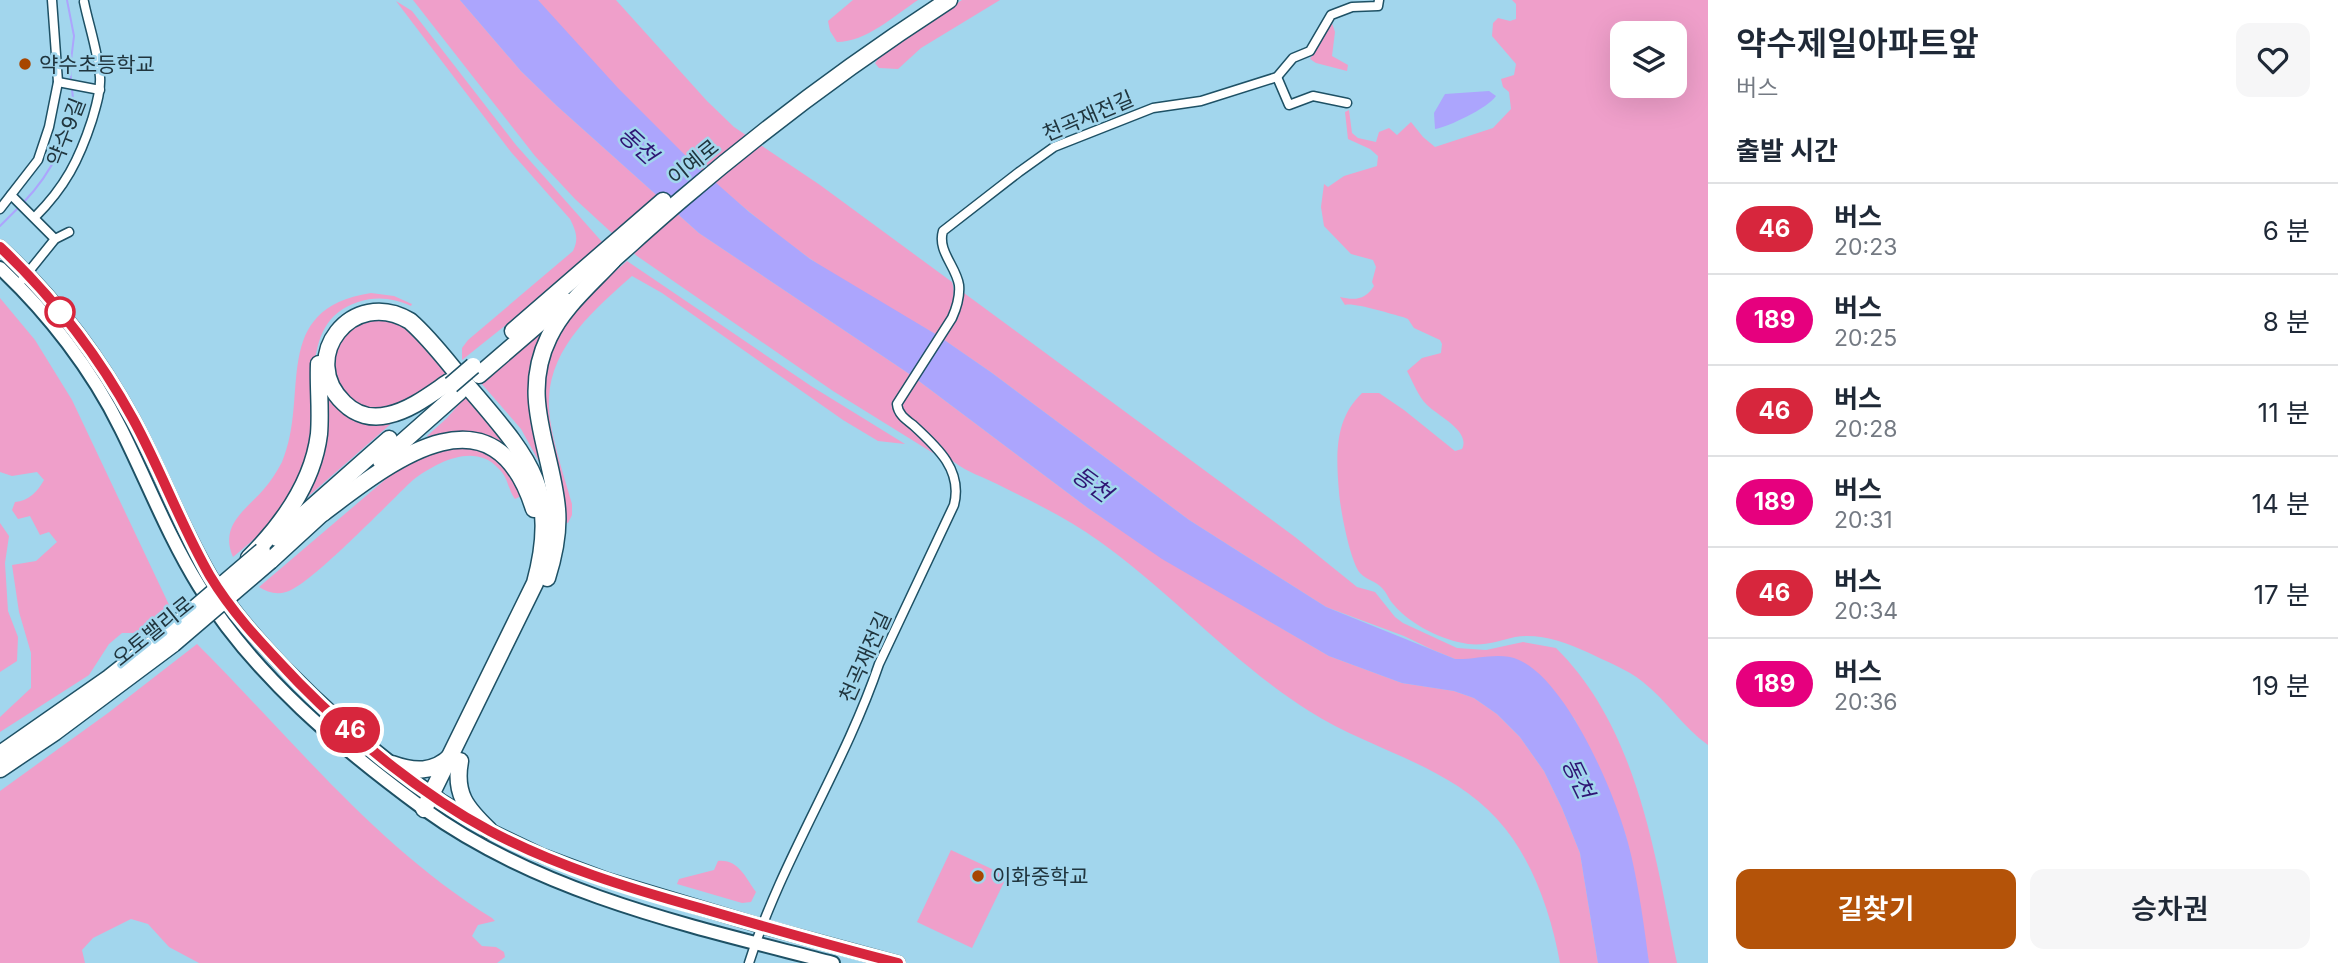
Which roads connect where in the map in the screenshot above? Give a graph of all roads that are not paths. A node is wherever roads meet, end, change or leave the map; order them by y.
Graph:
1 (51, 0) edge
2 (930, 0) edge
3 (949, 0) edge
4 (1379, 0) edge
5 (84, 2) edge
6 (881, 39) junction
7 (1277, 77) junction
8 (58, 82) junction
9 (100, 90) junction
10 (1347, 103) dead end
11 (13, 196) junction
12 (0, 209) edge
13 (32, 215) junction
14 (69, 232) dead end
15 (55, 239) junction
16 (3, 250) edge
17 (609, 256) junction
18 (0, 268) edge
19 (28, 274) junction
20 (18, 285) junction
21 (453, 386) junction
22 (323, 513) junction
23 (264, 553) junction
24 (537, 590) junction
25 (170, 639) junction
26 (0, 754) edge
27 (456, 757) junction
28 (392, 764) junction
29 (0, 769) edge
30 (436, 797) junction
31 (428, 812) junction
32 (489, 830) junction
33 (761, 926) junction
34 (756, 943) junction
35 (749, 963) edge
36 (833, 963) edge
37 (898, 963) edge

1 - 8 street
2 - 6 highway, 이예로
3 - 6 highway, 이예로
4 - 7 street, 천곡재전길
5 - 9 street, 약수9길
6 - 17 highway, 이예로
7 - 10 street
7 - 33 street, 천곡재전길
8 - 9 street
8 - 11 street
9 - 13 street, 약수9길
11 - 12 street
11 - 13 street
13 - 15 street
14 - 15 street
15 - 19 street
16 - 19 main road
17 - 21 highway, 이예로
17 - 24 highway
18 - 20 main road
19 - 20 street
19 - 28 main road
20 - 31 main road
21 - 22 highway
21 - 23 highway
21 - 24 highway
22 - 23 highway, 오토밸리로
22 - 24 highway
23 - 24 highway
23 - 25 highway, 오토밸리로, bridge
23 - 25 highway, 오토밸리로, bridge
24 - 27 highway
25 - 26 highway, 오토밸리로
25 - 29 highway, 오토밸리로
27 - 28 highway
27 - 30 highway
27 - 32 highway
28 - 30 main road
30 - 31 highway
30 - 32 main road
31 - 34 main road
32 - 33 main road
33 - 34 street, 천곡재전길
33 - 37 main road
34 - 35 street, 천곡재전길
34 - 36 main road

